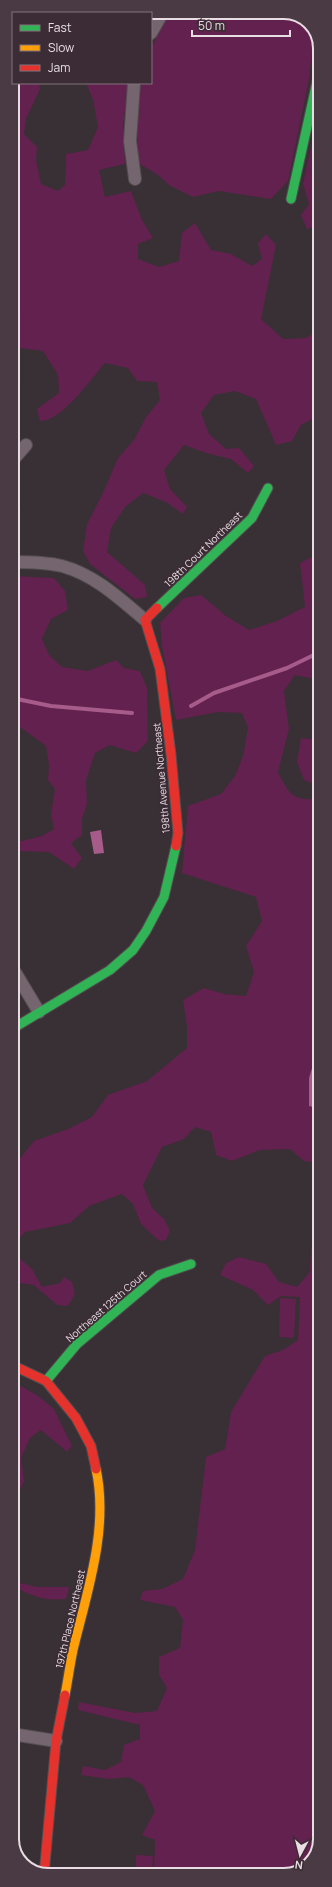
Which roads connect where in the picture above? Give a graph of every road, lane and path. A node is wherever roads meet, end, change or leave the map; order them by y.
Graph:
1 (159, 19) edge
2 (152, 31) edge
3 (134, 84) edge
4 (313, 100) edge
5 (135, 179) dead end
6 (291, 199) dead end
7 (26, 445) dead end
8 (19, 453) edge
9 (268, 488) dead end
10 (19, 562) edge
11 (145, 620) junction
12 (19, 979) edge
13 (39, 1012) junction
14 (19, 1025) edge
15 (191, 1264) dead end
16 (19, 1368) edge
17 (46, 1381) junction
18 (19, 1735) edge
19 (56, 1741) junction
20 (45, 1868) edge

1 - 2 street
3 - 5 street
4 - 6 street
7 - 8 street
9 - 11 street, 198th Court Northeast
10 - 11 street
11 - 13 street, 198th Avenue Northeast
12 - 13 street
13 - 14 street, 198th Avenue Northeast
15 - 17 street, Northeast 125th Court
16 - 17 street
17 - 19 street, 197th Place Northeast
18 - 19 street
19 - 20 street, 197th Place Northeast

